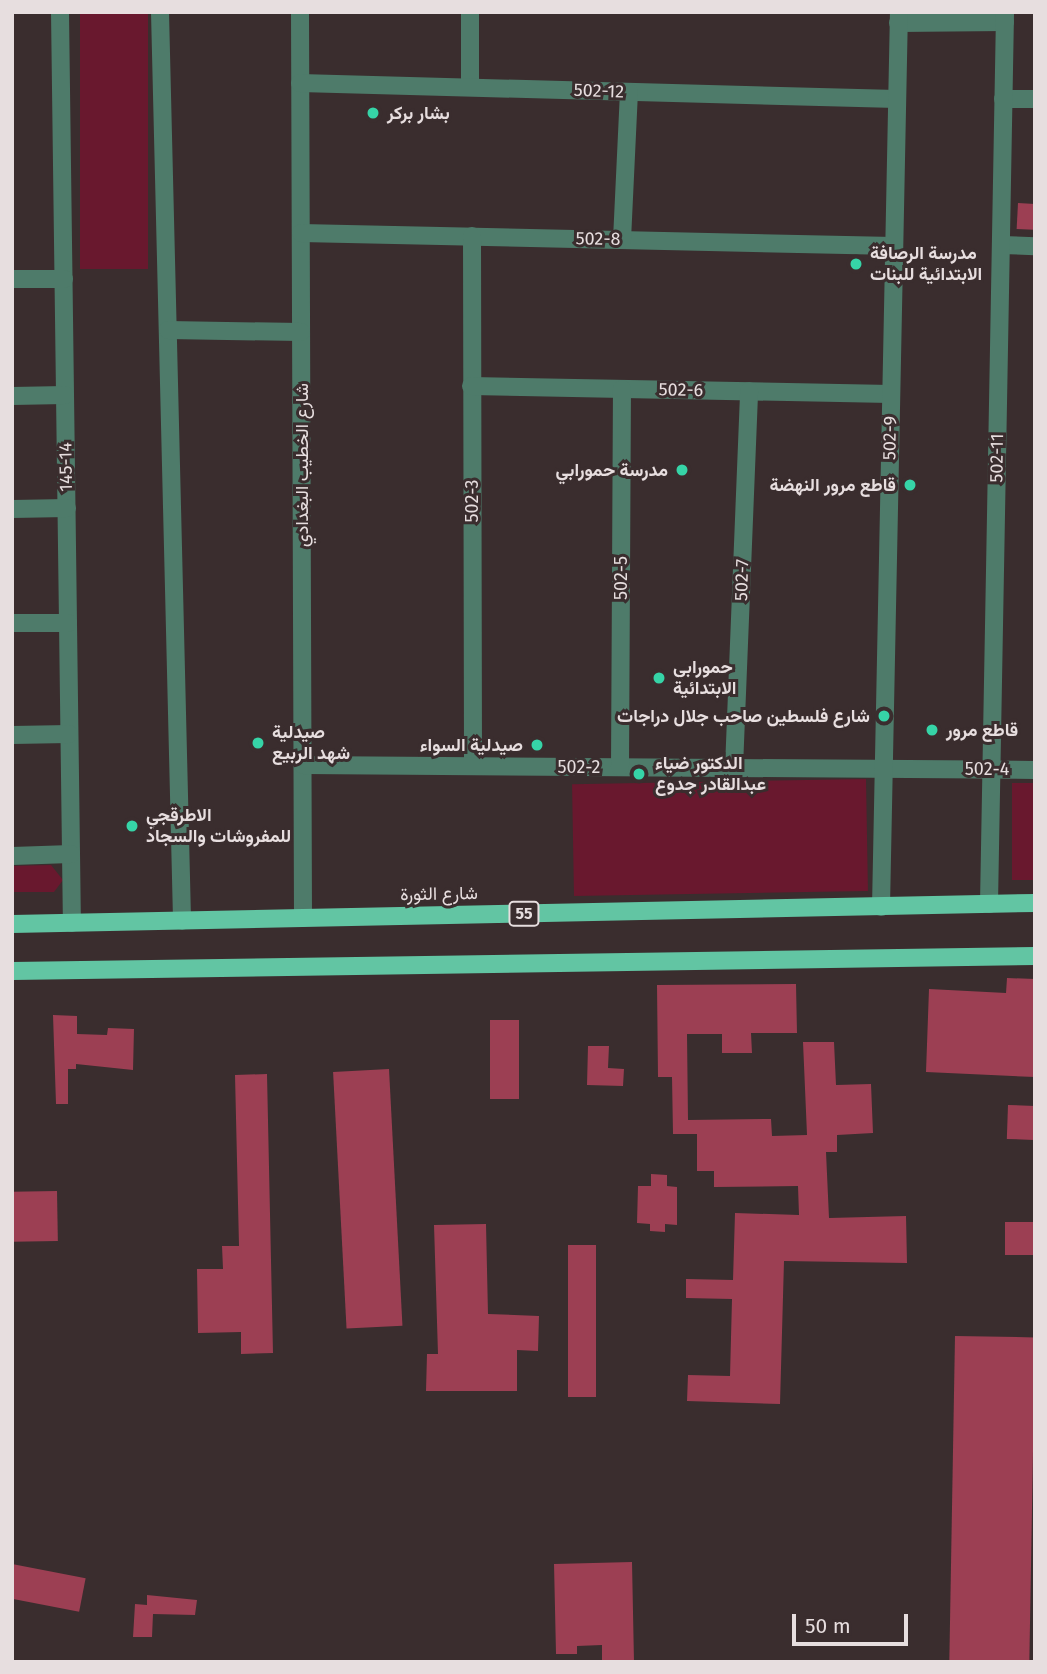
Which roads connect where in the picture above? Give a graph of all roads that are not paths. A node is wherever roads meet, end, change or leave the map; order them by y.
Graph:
1 (60, 12) edge
2 (160, 12) edge
3 (300, 12) edge
4 (470, 12) edge
5 (1005, 17) edge
6 (898, 18) edge
7 (300, 83) junction
8 (470, 87) junction
9 (629, 92) junction
10 (897, 99) junction
11 (1003, 99) junction
12 (1035, 99) edge
13 (301, 233) junction
14 (472, 236) junction
15 (622, 240) junction
16 (1001, 245) junction
17 (894, 246) junction
18 (1035, 246) edge
19 (12, 278) edge
20 (64, 279) junction
21 (168, 330) junction
22 (301, 332) junction
23 (471, 386) junction
24 (622, 389) junction
25 (749, 391) junction
26 (891, 394) junction
27 (65, 395) junction
28 (12, 396) edge
29 (66, 508) junction
30 (12, 509) edge
31 (12, 623) edge
32 (68, 623) junction
33 (69, 734) junction
34 (12, 735) edge
35 (303, 765) junction
36 (473, 766) junction
37 (620, 767) junction
38 (734, 768) junction
39 (884, 769) junction
40 (939, 769) joint
41 (992, 769) junction
42 (1035, 770) edge
43 (71, 854) junction
44 (12, 856) edge
45 (1035, 903) edge
46 (989, 904) junction
47 (881, 907) junction
48 (303, 918) junction
49 (182, 921) junction
50 (72, 923) junction
51 (12, 924) edge
52 (1035, 956) edge
53 (12, 971) edge

1 - 20 street, 145-14
2 - 21 street
3 - 7 street, شارع الخطيب البغدادي
4 - 8 street
5 - 6 street
5 - 11 street, 502-11
6 - 10 street, 502-9
7 - 8 street, 502-12
7 - 13 street, شارع الخطيب البغدادي
8 - 9 street, 502-12
9 - 10 street, 502-12
9 - 15 street
10 - 17 street, 502-9
11 - 12 street
11 - 16 street, 502-11
13 - 14 street, 502-8
13 - 22 street, شارع الخطيب البغدادي
14 - 15 street, 502-8
14 - 23 street, 502-3
15 - 17 street, 502-8
16 - 18 street
16 - 41 street, 502-11
17 - 26 street, 502-9
19 - 20 street
20 - 27 street, 145-14
21 - 22 street
21 - 49 street
22 - 35 street, شارع الخطيب البغدادي
23 - 24 street, 502-6
23 - 36 street, 502-3
24 - 25 street, 502-6
24 - 37 street, 502-5
25 - 26 street, 502-6
25 - 38 street, 502-7
26 - 39 street, 502-9
27 - 28 street
27 - 29 street, 145-14
29 - 30 street
29 - 32 street, 145-14
31 - 32 street
32 - 33 street, 145-14
33 - 34 street
33 - 43 street, 145-14
35 - 36 street, 502-2
35 - 48 street, شارع الخطيب البغدادي
36 - 37 street, 502-2
37 - 38 street, 502-2
38 - 39 street, 502-2
39 - 40 street, 502-2
39 - 47 street, 502-9
40 - 41 street, 502-4
41 - 42 street, 502-4
41 - 46 street, 502-11
43 - 44 street
43 - 50 street, 145-14
45 - 46 main road, شارع الثورة / 55
46 - 47 main road, شارع الثورة / 55
47 - 48 main road, شارع الثورة / 55
48 - 49 main road, شارع الثورة / 55
49 - 50 main road, شارع الثورة / 55
50 - 51 main road, شارع الثورة / 55
52 - 53 main road

